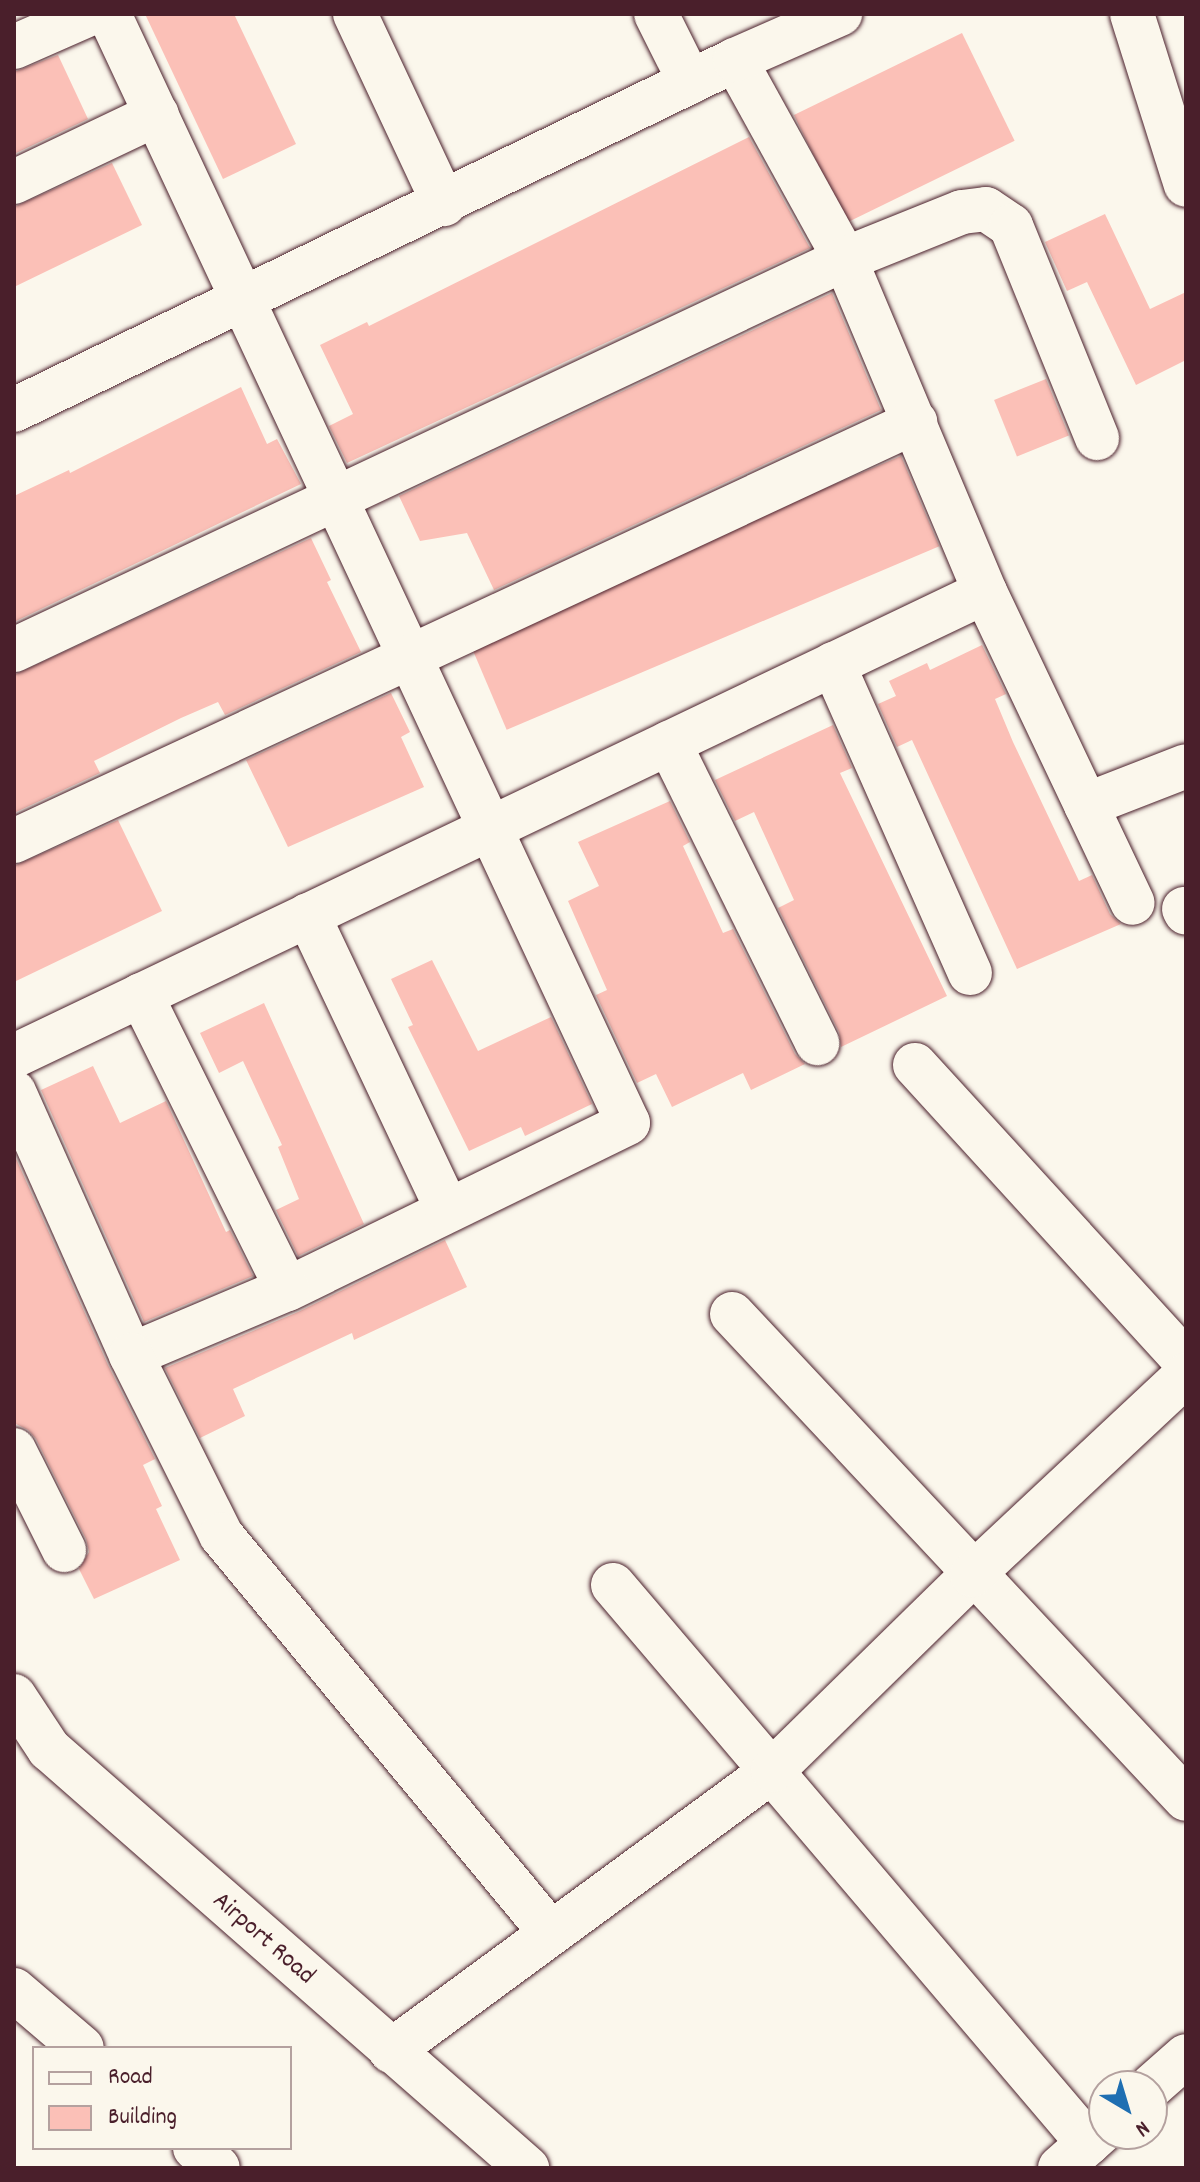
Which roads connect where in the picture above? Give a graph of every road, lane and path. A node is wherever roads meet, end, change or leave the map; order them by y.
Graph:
1 (89, 14) edge
2 (109, 14) edge
3 (355, 14) edge
4 (656, 14) edge
5 (840, 14) edge
6 (1132, 14) edge
7 (14, 47) edge
8 (735, 60) junction
9 (690, 82) junction
10 (157, 114) junction
11 (14, 182) edge
12 (1186, 185) edge
13 (444, 204) junction
14 (845, 259) junction
15 (243, 298) junction
16 (18, 399) edge
17 (915, 422) junction
18 (1097, 438) dead end
19 (336, 499) junction
20 (985, 592) junction
21 (14, 650) edge
22 (411, 657) junction
23 (833, 664) junction
24 (669, 743) junction
25 (1186, 766) edge
26 (1086, 805) junction
27 (491, 828) junction
28 (14, 841) edge
29 (1133, 903) dead end
30 (308, 915) junction
31 (970, 973) dead end
32 (141, 995) junction
33 (817, 1043) dead end
34 (14, 1056) edge
35 (915, 1065) dead end
36 (14, 1092) edge
37 (447, 1209) junction
38 (287, 1289) junction
39 (732, 1314) dead end
40 (131, 1355) junction
41 (1186, 1362) edge
42 (1186, 1375) edge
43 (14, 1450) edge
44 (64, 1550) dead end
45 (972, 1575) junction
46 (613, 1585) dead end
47 (14, 1696) edge
48 (773, 1770) junction
49 (1186, 1799) edge
50 (551, 1933) junction
51 (14, 1990) edge
52 (80, 2046) edge
53 (391, 2051) junction
54 (1186, 2056) edge
55 (1168, 2072) edge
56 (1084, 2146) edge
57 (197, 2150) edge
58 (218, 2168) edge
59 (527, 2168) edge

1 - 7 street
2 - 10 street
3 - 13 street
4 - 9 street
5 - 8 street
6 - 12 street
8 - 9 street
8 - 14 street
9 - 13 street
10 - 11 street
10 - 15 street
13 - 15 street
14 - 17 street
14 - 18 street
14 - 19 street
15 - 16 street
15 - 19 street
17 - 20 street
17 - 22 street
19 - 21 street
19 - 22 street
20 - 23 street
20 - 26 street
22 - 27 street
22 - 28 street
23 - 24 street
23 - 31 street
24 - 27 street
24 - 33 street
25 - 26 street
26 - 29 street
27 - 30 street
27 - 37 street
30 - 32 street
30 - 37 street
32 - 34 street
32 - 38 street
35 - 41 street
36 - 40 street
37 - 38 street
38 - 40 street
39 - 45 street
40 - 50 street
42 - 45 street
43 - 44 street
45 - 48 street
45 - 49 street
46 - 48 street
47 - 53 street, Airport Road
48 - 50 street
48 - 56 street
50 - 53 street
51 - 52 street
53 - 59 street, Airport Road
54 - 55 street
57 - 58 street

